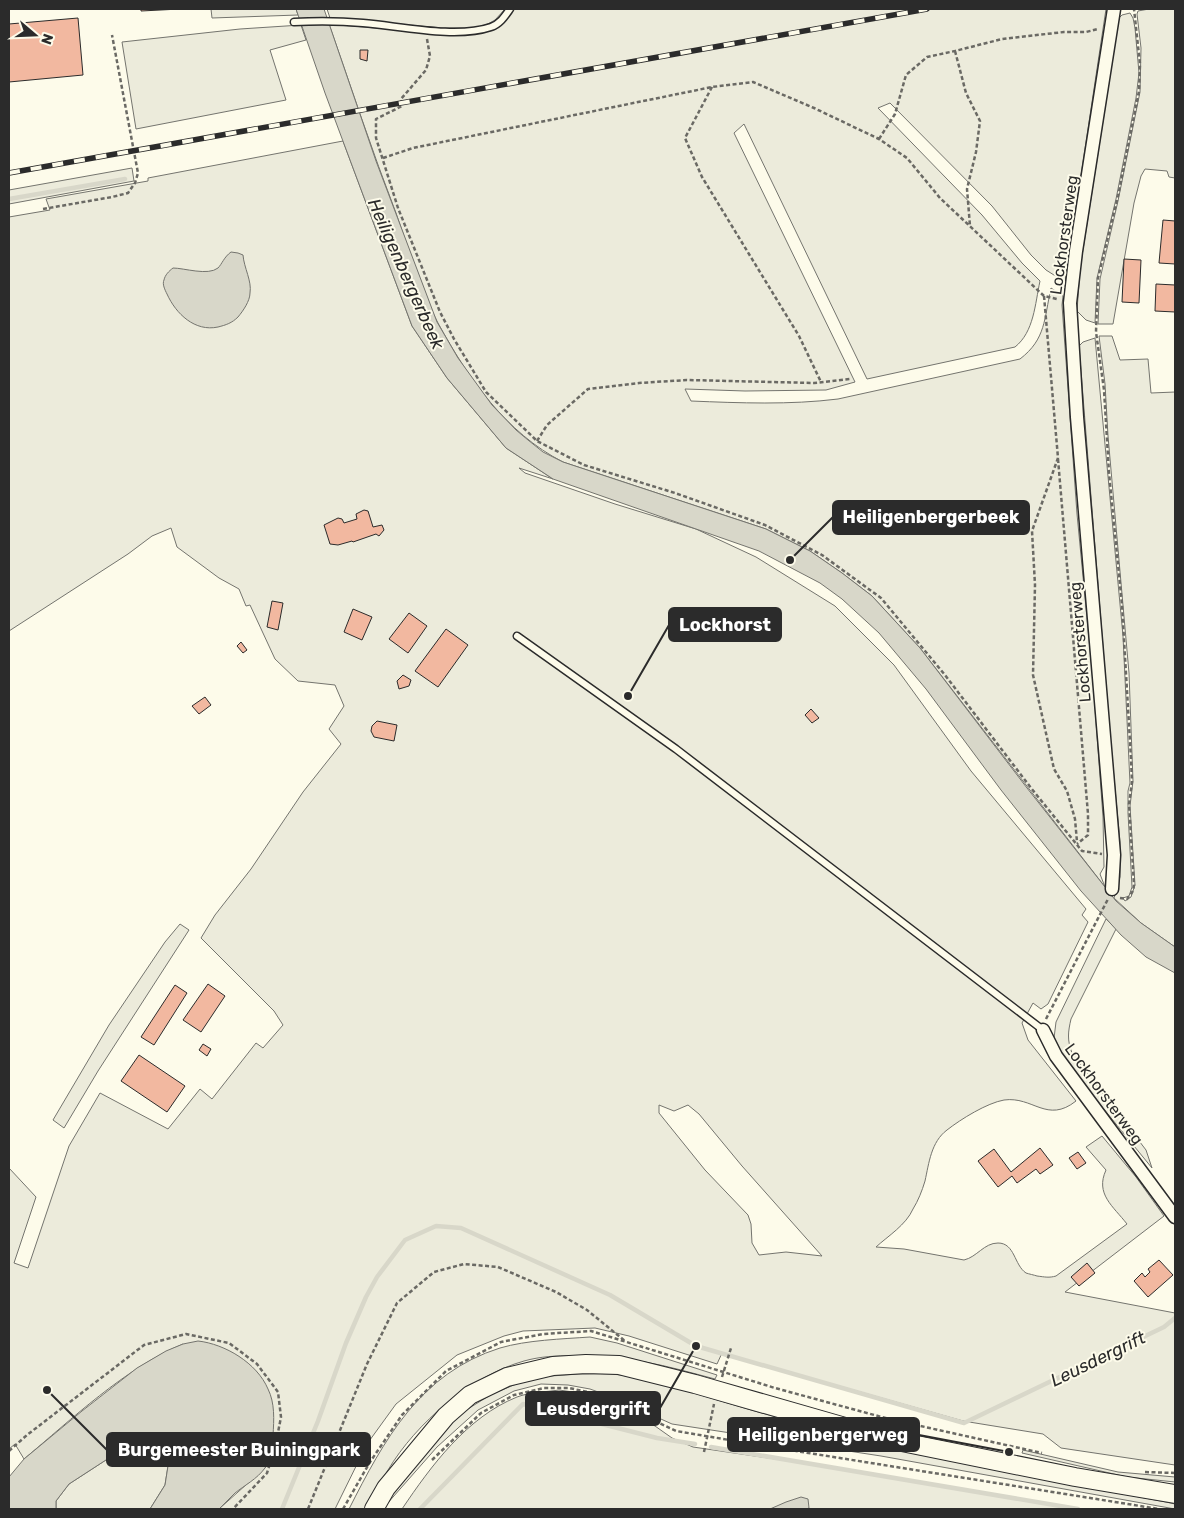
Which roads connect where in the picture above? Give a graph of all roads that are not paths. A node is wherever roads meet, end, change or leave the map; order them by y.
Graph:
1 (510, 9) edge
2 (1114, 9) edge
3 (294, 22) dead end
4 (517, 636) dead end
5 (1112, 890) road end
6 (1042, 1030) joint
7 (1175, 1217) edge
8 (1175, 1494) edge
9 (374, 1509) edge

1 - 3 lane
2 - 5 street, Lockhorsterweg
4 - 6 lane
6 - 7 street, Lockhorsterweg
8 - 9 main road

